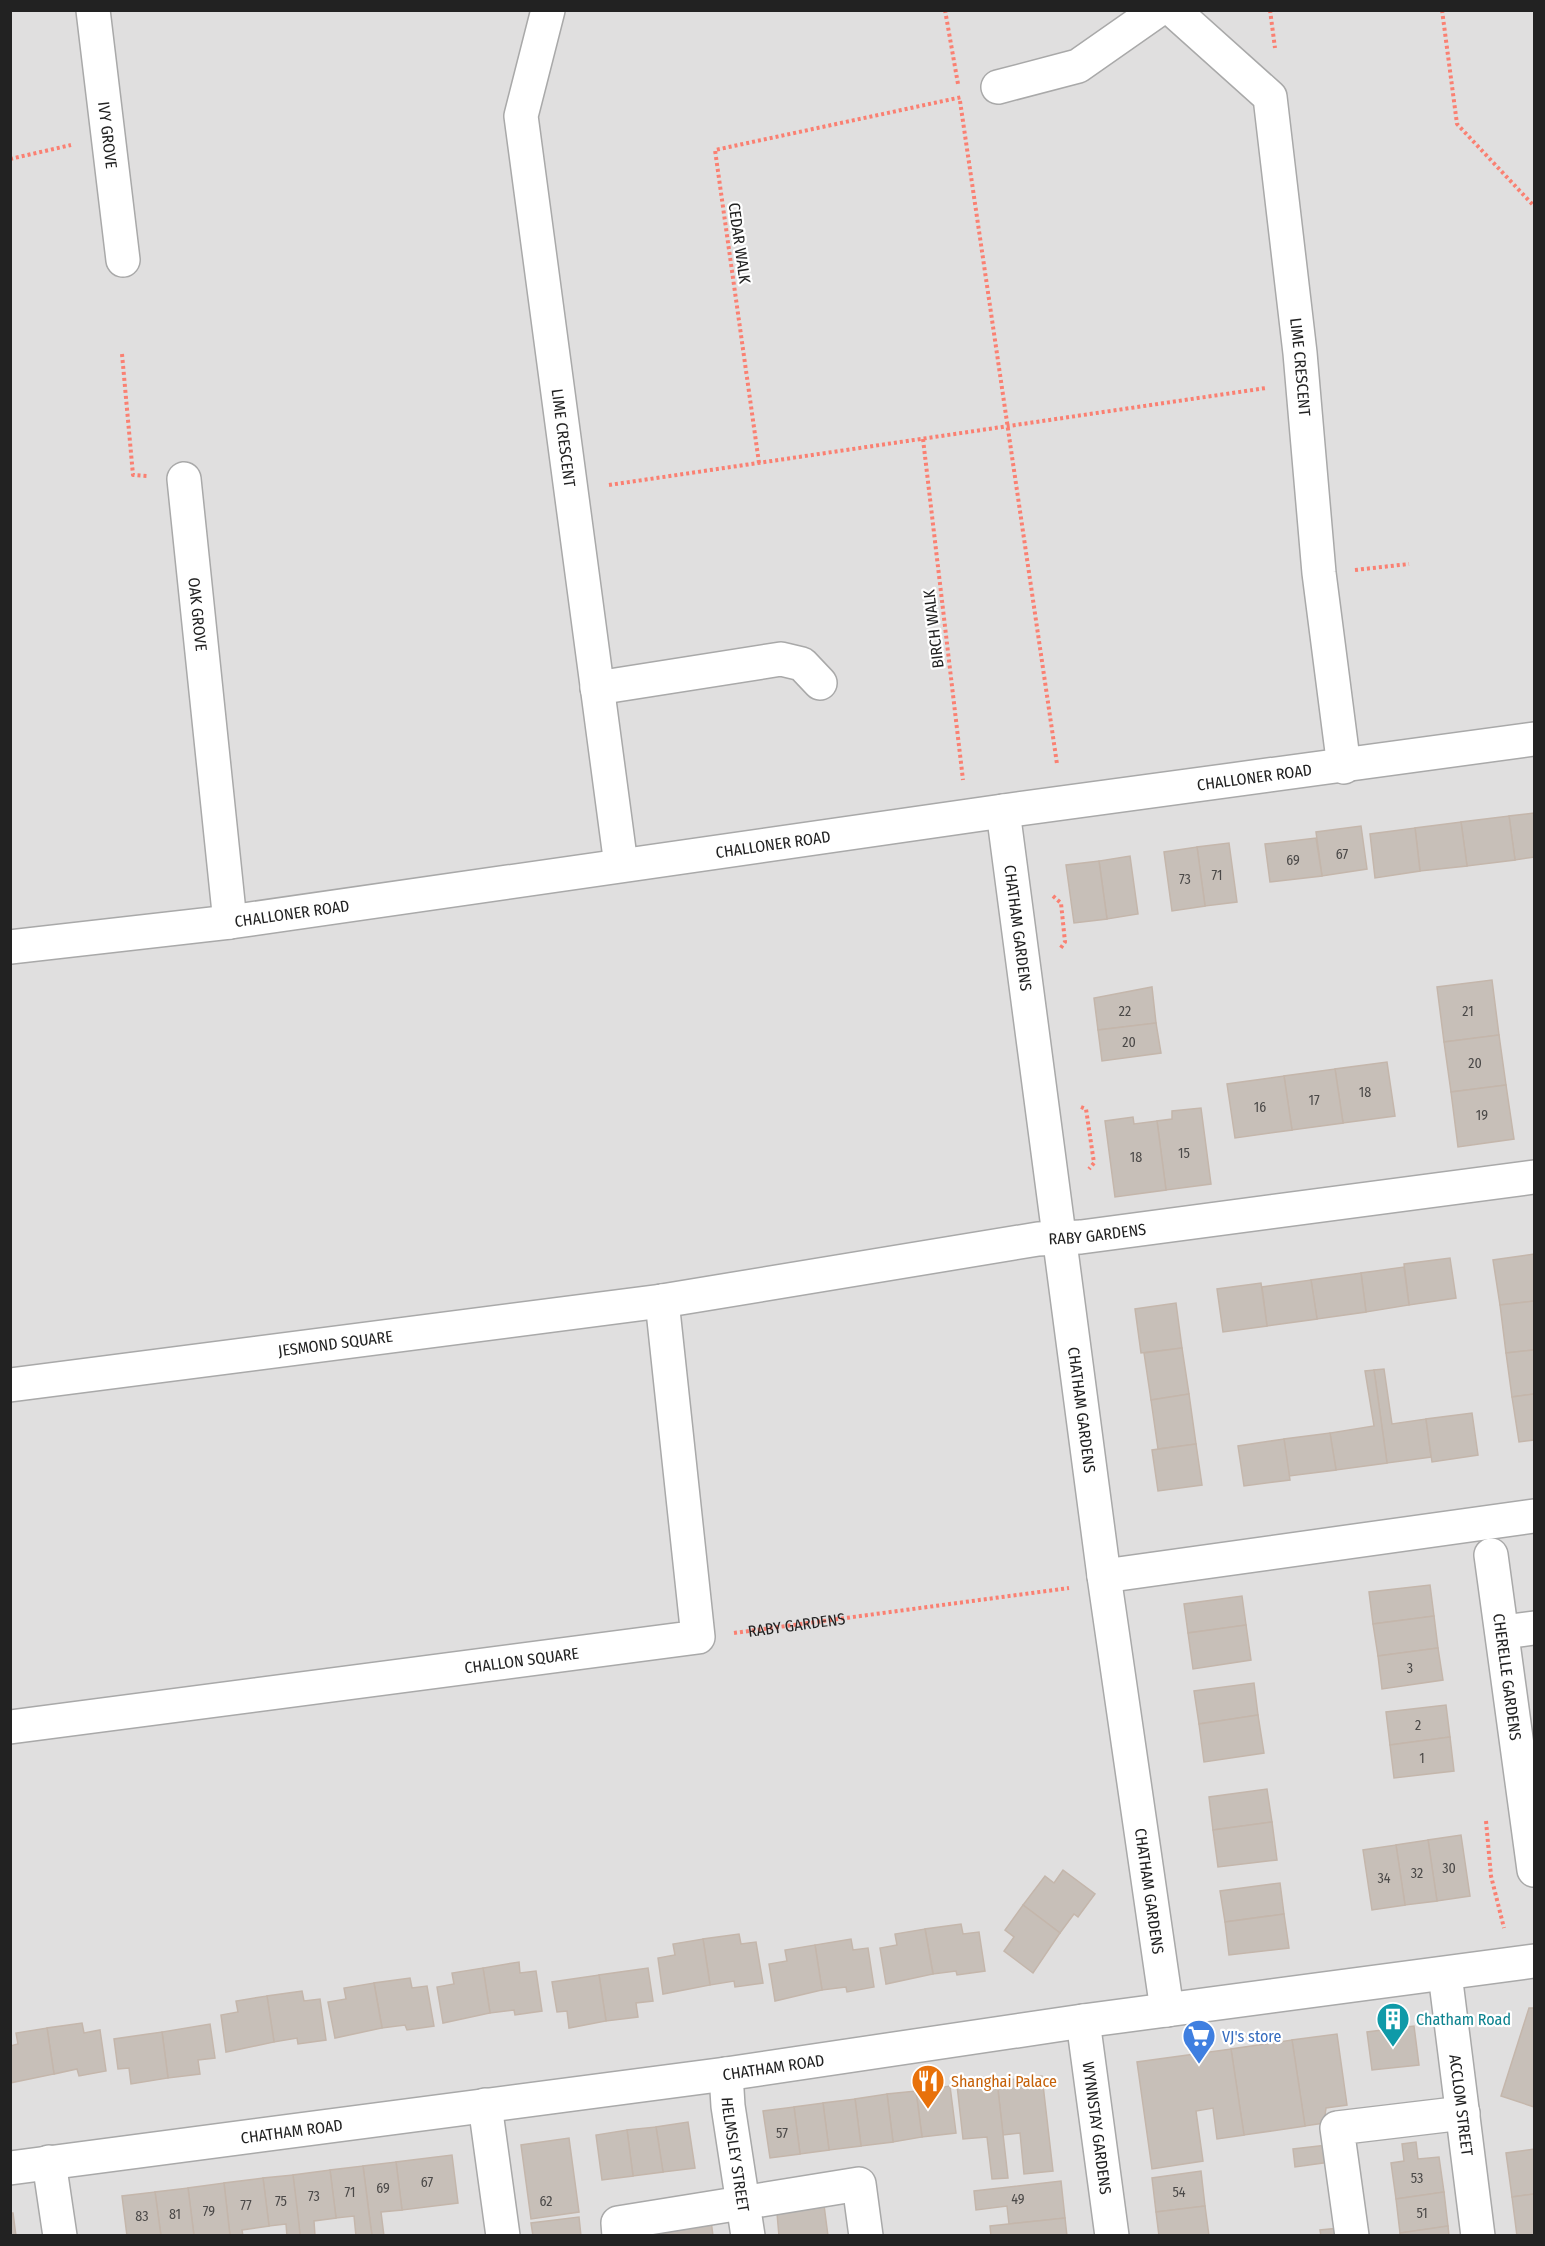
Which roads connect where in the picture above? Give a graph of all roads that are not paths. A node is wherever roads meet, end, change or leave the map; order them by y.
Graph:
1 (93, 10) edge
2 (548, 10) edge
3 (1158, 10) edge
4 (1173, 10) edge
5 (998, 87) road end
6 (123, 260) dead end
7 (184, 479) road end
8 (820, 683) dead end
9 (597, 688) junction
10 (1534, 740) edge
11 (1344, 766) junction
12 (1003, 811) junction
13 (621, 865) junction
14 (230, 922) junction
15 (10, 947) edge
16 (1534, 1177) edge
17 (1060, 1238) junction
18 (662, 1300) junction
19 (10, 1385) edge
20 (1534, 1516) edge
21 (1491, 1555) dead end
22 (1104, 1576) junction
23 (1534, 1628) edge
24 (1503, 1632) junction
25 (10, 1726) edge
26 (1534, 1870) edge
27 (1534, 1961) edge
28 (1445, 1974) junction
29 (1167, 2010) junction
30 (1083, 2021) junction
31 (726, 2074) junction
32 (485, 2105) junction
33 (1463, 2113) junction
34 (49, 2162) junction
35 (10, 2168) edge
36 (744, 2201) junction
37 (60, 2235) edge
38 (503, 2235) edge
39 (619, 2235) edge
40 (748, 2235) edge
41 (866, 2235) edge
42 (1112, 2235) edge
43 (1352, 2235) edge
44 (1478, 2235) edge

1 - 6 street, IVY GROVE
2 - 9 street, LIME CRESCENT
3 - 5 street
4 - 11 street, LIME CRESCENT
7 - 14 street, OAK GROVE
8 - 9 street
9 - 13 street, LIME CRESCENT
10 - 11 street, CHALLONER ROAD
11 - 12 street, CHALLONER ROAD
12 - 13 street, CHALLONER ROAD
12 - 17 street, CHATHAM GARDENS
13 - 14 street, CHALLONER ROAD
14 - 15 street, CHALLONER ROAD
16 - 17 street, RABY GARDENS
17 - 18 street, RABY GARDENS
17 - 22 street, CHATHAM GARDENS
18 - 19 street, JESMOND SQUARE
18 - 25 street, CHALLON SQUARE
20 - 22 street
21 - 24 street, CHERELLE GARDENS
22 - 29 street, CHATHAM GARDENS
23 - 24 street
24 - 26 street, CHERELLE GARDENS
27 - 28 street, CHATHAM ROAD
28 - 29 street, CHATHAM ROAD
28 - 33 street, ACCLOM STREET
29 - 30 street, CHATHAM ROAD
30 - 31 street, CHATHAM ROAD
30 - 42 street, WYNNSTAY GARDENS
31 - 32 street, CHATHAM ROAD
31 - 36 street, HELMSLEY STREET
32 - 34 street, CHATHAM ROAD
32 - 38 street
33 - 43 street
33 - 44 street, ACCLOM STREET
34 - 35 street, CHATHAM ROAD
34 - 37 street
36 - 39 street
36 - 40 street, HELMSLEY STREET
36 - 41 street

